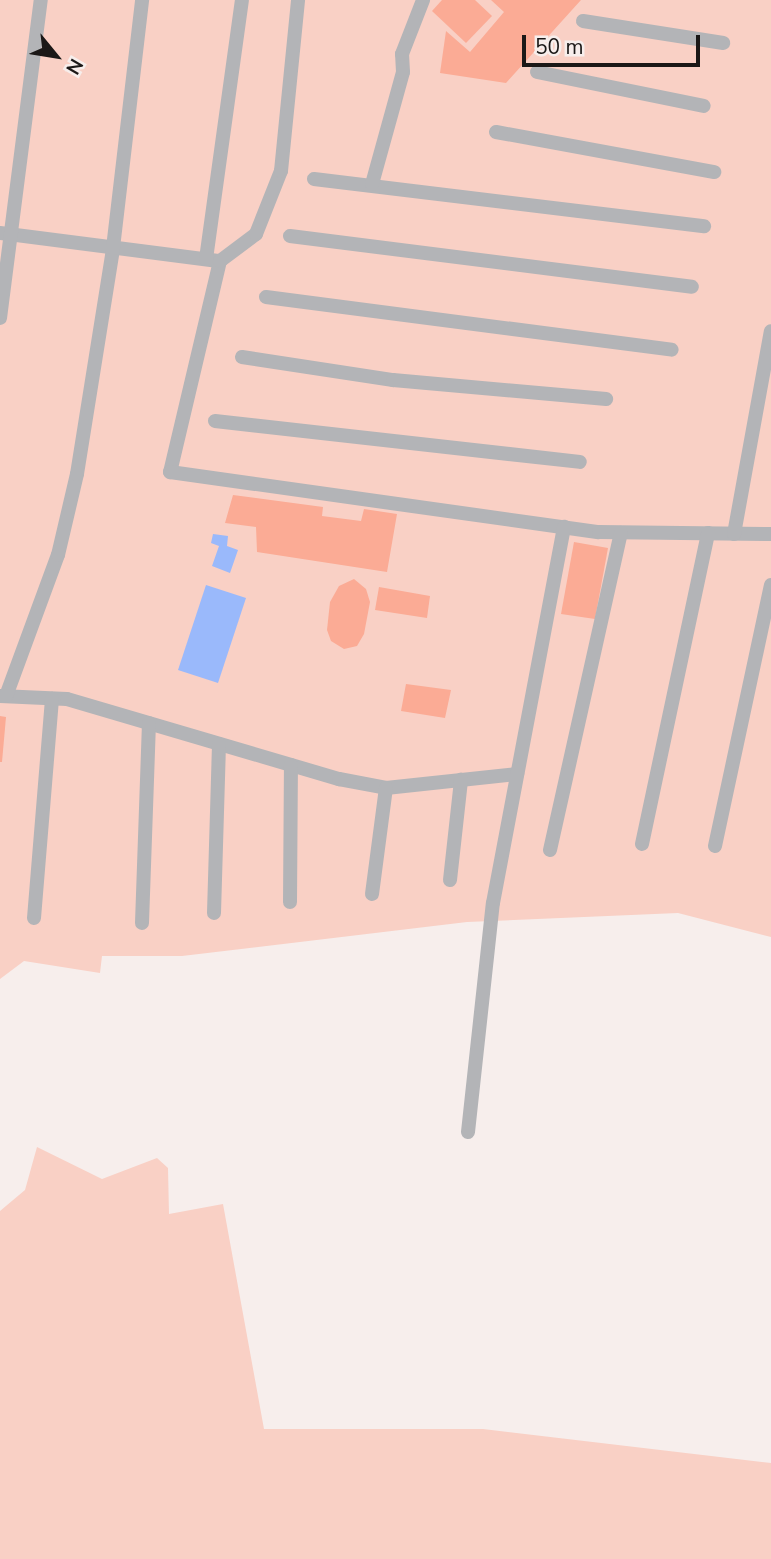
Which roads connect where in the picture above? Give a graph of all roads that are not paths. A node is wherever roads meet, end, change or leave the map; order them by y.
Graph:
1 (41, 0) edge
2 (142, 0) edge
3 (242, 0) edge
4 (298, 0) edge
5 (423, 0) edge
6 (583, 21) dead end
7 (723, 43) dead end
8 (537, 72) dead end
9 (704, 106) dead end
10 (496, 132) dead end
11 (714, 172) dead end
12 (314, 179) dead end
13 (372, 184) junction
14 (704, 226) dead end
15 (6, 233) edge
16 (290, 236) dead end
17 (113, 247) junction
18 (213, 260) junction
19 (692, 287) dead end
20 (266, 297) dead end
21 (0, 318) edge
22 (771, 331) edge
23 (672, 351) dead end
24 (242, 356) dead end
25 (606, 399) dead end
26 (215, 421) dead end
27 (580, 462) dead end
28 (564, 527) junction
29 (621, 533) junction
30 (708, 533) junction
31 (734, 534) junction
32 (771, 534) edge
33 (771, 585) edge
34 (3, 696) edge
35 (52, 699) junction
36 (149, 723) junction
37 (219, 744) junction
38 (291, 765) junction
39 (517, 774) junction
40 (461, 780) junction
41 (386, 788) junction
42 (642, 844) dead end
43 (715, 846) dead end
44 (550, 850) dead end
45 (450, 880) dead end
46 (372, 894) dead end
47 (290, 902) dead end
48 (214, 913) dead end
49 (34, 918) dead end
50 (142, 923) dead end
51 (468, 1132) dead end

1 - 15 lane
2 - 17 lane
3 - 18 lane
4 - 18 lane
5 - 13 lane
6 - 7 lane
8 - 9 lane
10 - 11 lane
12 - 13 lane
13 - 14 lane
15 - 17 lane
15 - 21 lane
16 - 19 lane
17 - 18 lane
17 - 34 lane
18 - 28 lane
20 - 23 lane
22 - 31 lane
24 - 25 lane
26 - 27 lane
28 - 29 lane
28 - 39 lane
29 - 30 lane
29 - 44 lane
30 - 31 lane
30 - 42 lane
31 - 32 lane
33 - 43 lane
34 - 35 lane
35 - 36 lane
35 - 49 lane
36 - 37 lane
36 - 50 lane
37 - 38 lane
37 - 48 lane
38 - 41 lane
38 - 47 lane
39 - 40 lane
39 - 51 lane
40 - 41 lane
40 - 45 lane
41 - 46 lane

